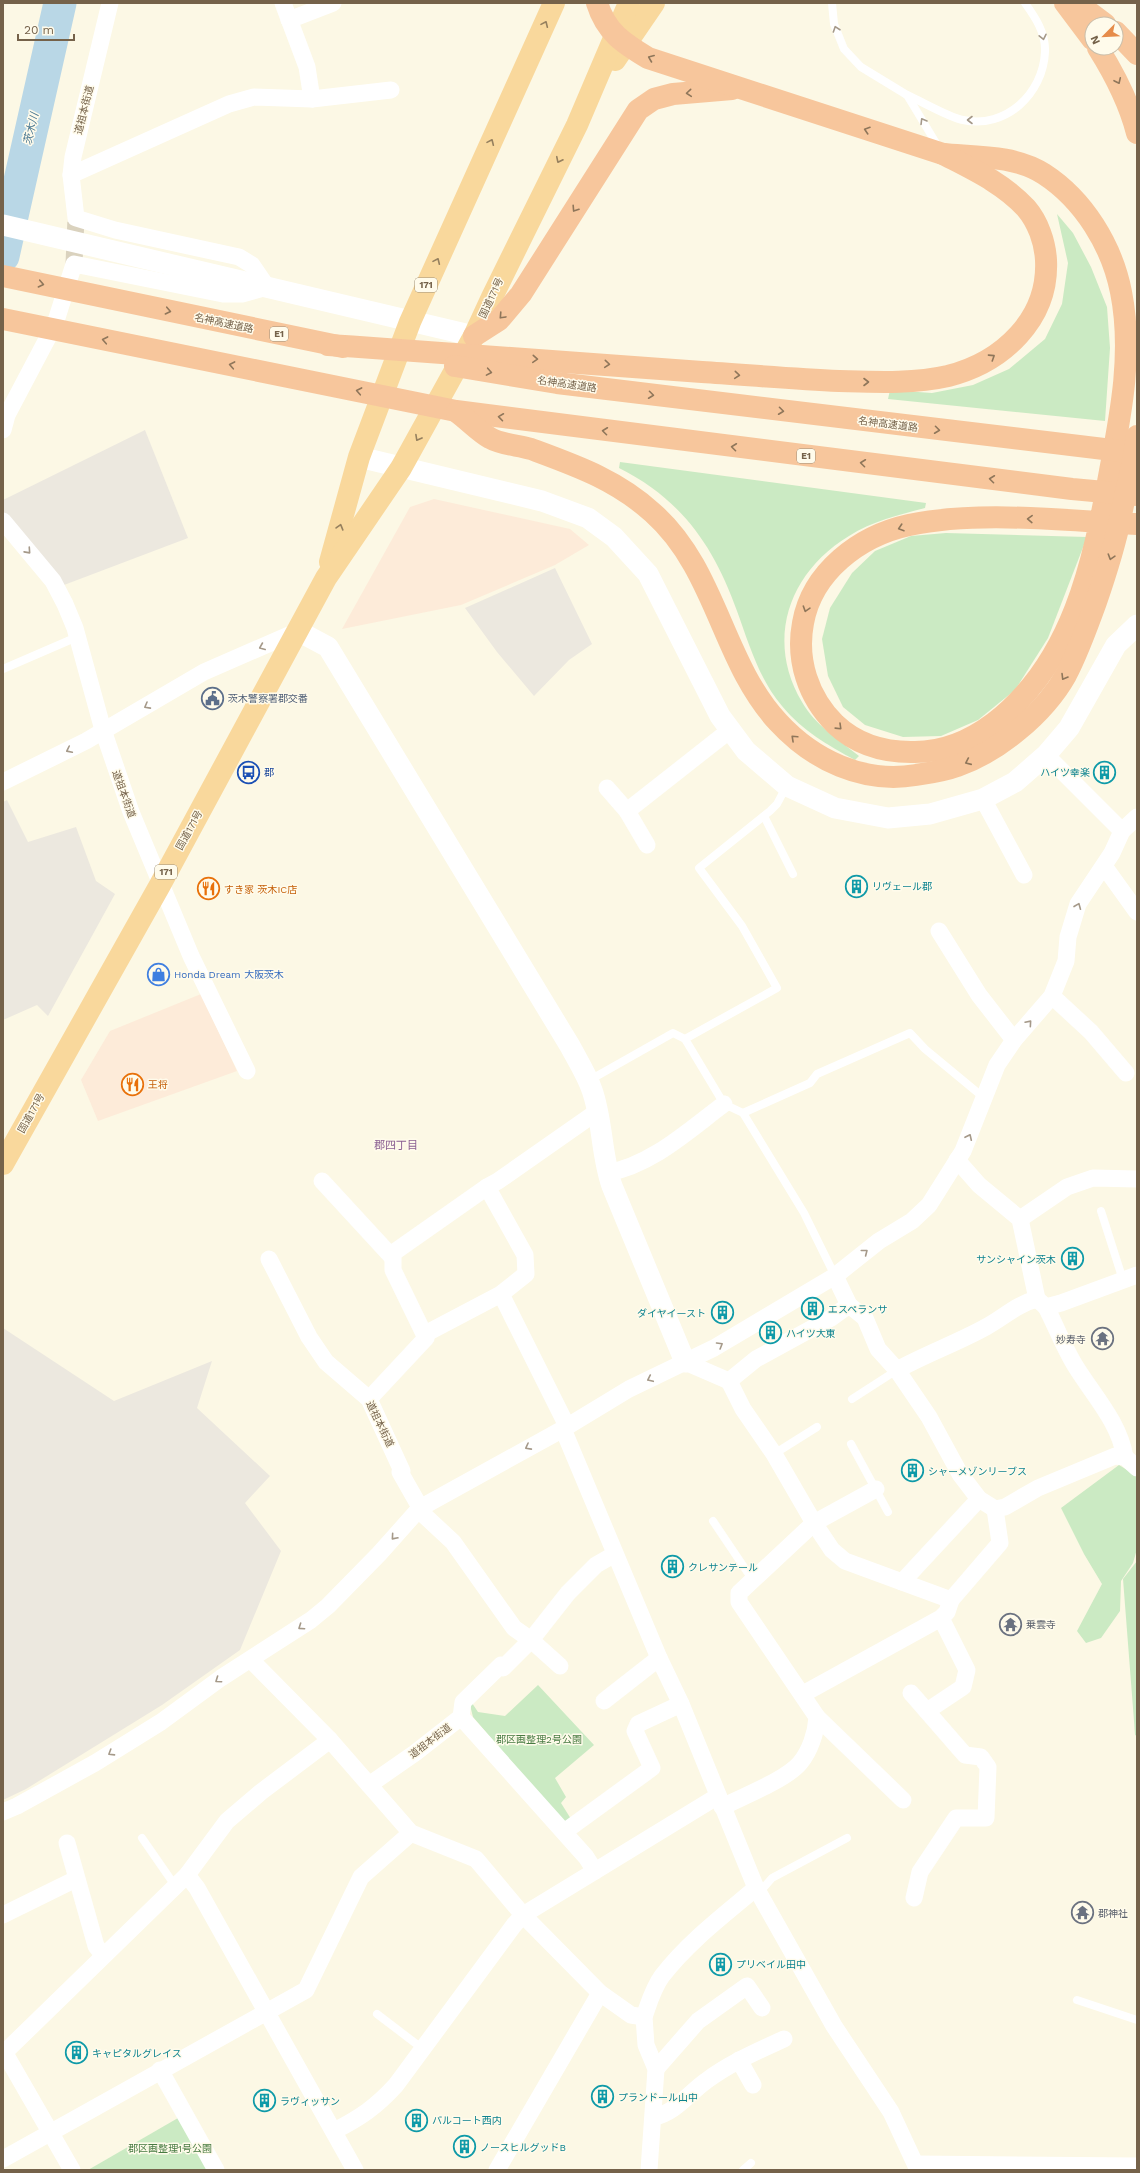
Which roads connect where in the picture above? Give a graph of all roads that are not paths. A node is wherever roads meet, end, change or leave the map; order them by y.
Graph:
1 (110, 3) edge
2 (283, 3) edge
3 (333, 3) edge
4 (554, 3) edge
5 (597, 3) edge
6 (832, 3) edge
7 (1025, 3) edge
8 (1065, 3) edge
9 (1077, 3) edge
10 (638, 8) edge
11 (1094, 16) edge
12 (290, 20) junction
13 (1084, 29) edge
14 (1124, 40) edge
15 (1137, 54) edge
16 (1103, 56) edge
17 (741, 88) junction
18 (392, 90) dead end
19 (908, 95) junction
20 (312, 99) junction
21 (1137, 133) edge
22 (943, 154) junction
23 (71, 175) junction
24 (3, 225) edge
25 (3, 276) edge
26 (266, 287) junction
27 (3, 319) edge
28 (410, 322) junction
29 (474, 336) junction
30 (328, 345) junction
31 (456, 411) junction
32 (3, 430) edge
33 (1137, 436) edge
34 (1137, 453) edge
35 (360, 457) junction
36 (402, 468) junction
37 (1137, 495) edge
38 (3, 521) edge
39 (1137, 524) edge
40 (326, 578) junction
41 (1137, 625) edge
42 (298, 631) junction
43 (77, 637) junction
44 (3, 669) edge
45 (103, 730) junction
46 (730, 730) junction
47 (1046, 755) junction
48 (3, 782) edge
49 (787, 786) junction
50 (607, 788) dead end
51 (983, 799) junction
52 (627, 811) junction
53 (764, 816) junction
54 (1137, 817) edge
55 (1122, 831) junction
56 (647, 845) dead end
57 (1104, 866) junction
58 (793, 874) dead end
59 (1024, 875) dead end
60 (160, 885) junction
61 (1137, 912) edge
62 (939, 931) dead end
63 (1052, 996) junction
64 (685, 1039) junction
65 (1014, 1040) junction
66 (247, 1071) dead end
67 (1126, 1073) dead end
68 (588, 1081) junction
69 (983, 1097) junction
70 (724, 1104) junction
71 (598, 1110) junction
72 (743, 1113) junction
73 (957, 1160) junction
74 (3, 1164) edge
75 (607, 1173) junction
76 (1137, 1179) edge
77 (322, 1181) dead end
78 (487, 1187) junction
79 (1101, 1211) dead end
80 (1020, 1219) junction
81 (392, 1257) junction
82 (269, 1259) dead end
83 (835, 1276) junction
84 (1130, 1278) edge
85 (501, 1294) junction
86 (1041, 1303) junction
87 (849, 1305) junction
88 (425, 1334) junction
89 (685, 1362) junction
90 (897, 1370) junction
91 (729, 1381) junction
92 (369, 1399) junction
93 (852, 1399) dead end
94 (817, 1427) dead end
95 (565, 1428) junction
96 (850, 1444) dead end
97 (774, 1454) junction
98 (1131, 1462) edge
99 (876, 1489) junction
100 (979, 1500) junction
101 (420, 1508) junction
102 (995, 1509) junction
103 (888, 1512) dead end
104 (713, 1521) dead end
105 (814, 1523) junction
106 (615, 1554) junction
107 (752, 1579) junction
108 (902, 1582) junction
109 (950, 1600) junction
110 (941, 1618) junction
111 (531, 1640) junction
112 (659, 1658) junction
113 (251, 1660) junction
114 (560, 1666) dead end
115 (911, 1693) dead end
116 (804, 1694) junction
117 (604, 1701) dead end
118 (681, 1704) junction
119 (927, 1711) junction
120 (461, 1717) junction
121 (817, 1717) junction
122 (330, 1740) junction
123 (369, 1785) junction
124 (903, 1800) dead end
125 (720, 1801) junction
126 (3, 1812) edge
127 (564, 1832) junction
128 (411, 1833) junction
129 (142, 1838) dead end
130 (847, 1838) dead end
131 (67, 1843) dead end
132 (595, 1871) junction
133 (76, 1879) junction
134 (181, 1881) junction
135 (757, 1891) junction
136 (914, 1898) dead end
137 (3, 1915) edge
138 (523, 1915) junction
139 (103, 1955) junction
140 (600, 1993) junction
141 (1077, 2000) dead end
142 (762, 2008) dead end
143 (266, 2011) junction
144 (377, 2014) dead end
145 (644, 2017) junction
146 (1137, 2020) edge
147 (784, 2039) dead end
148 (423, 2048) junction
149 (4, 2052) edge
150 (738, 2060) junction
151 (656, 2069) junction
152 (160, 2070) junction
153 (753, 2085) dead end
154 (654, 2117) junction
155 (334, 2131) junction
156 (50, 2132) junction
157 (3, 2159) edge
158 (751, 2163) dead end
159 (1137, 2166) edge
160 (917, 2167) edge
161 (72, 2170) edge
162 (216, 2170) edge
163 (355, 2170) edge
164 (497, 2170) edge
165 (649, 2170) edge
166 (743, 2170) edge

1 - 23 street, 道祖本街道
2 - 12 street
3 - 12 street
28 -> 4 highway, 国道171号 / 171
17 -> 5 highway
19 -> 6 lane
7 -> 19 lane
8 - 13 highway
9 - 11 highway
10 -> 29 highway, 国道171号 / 171
12 - 20 street
14 - 15 highway
16 -> 21 highway
22 -> 17 highway
17 -> 29 highway
18 - 20 street
22 -> 19 lane
20 - 23 street
30 -> 22 highway
39 -> 22 highway
23 - 26 street, 道祖本街道
24 - 26 street
25 -> 30 highway, 名神高速道路 / E1
26 - 28 street
26 - 32 street
31 -> 27 highway, E1
28 - 29 street
28 - 35 highway, 国道171号 / 171
29 -> 36 highway, 国道171号 / 171
30 -> 34 highway, 名神高速道路 / E1
33 -> 31 highway
37 -> 31 highway, E1
35 - 36 street
40 -> 35 highway, 国道171号 / 171
36 - 40 highway, 国道171号 / 171
36 - 46 street
38 -> 43 street, 道祖本街道
40 - 42 highway, 国道171号 / 171
41 - 47 street
42 -> 45 street
42 - 60 highway, 国道171号 / 171
42 - 68 street
43 - 44 lane
43 - 45 street, 道祖本街道
45 -> 48 street
45 - 60 street, 道祖本街道
46 - 49 street
46 - 52 street
47 - 51 street
47 - 55 street
49 - 51 street
49 - 53 lane
50 - 52 street
51 - 59 street
52 - 56 street
53 - 58 lane
53 - 64 lane
54 - 55 street
55 - 57 street
57 - 61 street
63 -> 57 street
60 - 66 street, 道祖本街道
60 - 74 highway, 国道171号 / 171
62 - 65 street
65 -> 63 street
63 - 67 street
64 - 68 lane
64 - 70 lane
65 - 69 street
68 - 71 street
69 - 72 lane
73 -> 69 street
70 - 72 lane
70 - 75 street
71 - 75 street
71 - 78 street
72 - 83 lane
73 - 80 street
83 -> 73 street
75 - 89 street
76 - 80 street
77 - 81 street
78 - 81 street
78 - 85 street
79 - 84 lane
80 - 86 street
81 - 88 street
82 - 92 street, 道祖本街道
83 - 87 street
89 -> 83 street
84 - 86 street
85 - 88 street
85 - 95 street
86 - 90 street
86 - 98 street
87 - 90 street
87 - 91 street
88 - 92 street
89 - 91 street
89 -> 95 street
90 - 93 lane
90 - 100 street
91 - 97 street
92 - 101 street, 道祖本街道
94 - 97 lane
95 -> 101 street
95 - 106 street
96 - 99 lane
97 - 105 street
98 - 102 street
99 - 103 lane
99 - 105 street
100 - 102 street
100 - 108 street
101 - 111 street, 道祖本街道
101 -> 113 street
102 - 109 street
104 - 107 lane
105 - 107 street
105 - 108 street
106 - 111 street
106 - 112 street
107 - 116 street
108 - 109 street
109 - 110 street
110 - 116 street
110 - 119 street
111 - 114 street
111 - 120 street, 道祖本街道
112 - 117 street
112 - 118 street
113 - 122 street
113 -> 126 street
115 - 119 street
116 - 121 street
118 - 125 street
118 - 127 street
119 - 136 street
120 - 123 street, 道祖本街道
120 - 127 street
121 - 124 street
121 - 125 street
122 - 123 street
122 - 134 street
123 - 128 street
125 - 132 street
125 - 135 street
127 - 132 street
128 - 138 street
128 - 143 street
129 - 134 lane
130 - 135 lane
131 - 133 street
132 - 138 street
133 - 137 street
133 - 139 street
134 - 139 street
134 - 143 street
135 - 145 street
135 - 160 street
138 - 140 street
138 - 148 street
139 - 149 street
140 - 145 street
140 - 164 street
141 - 146 lane
142 - 151 street
143 - 152 street
143 - 155 street
144 - 148 lane
145 - 151 street
147 - 150 street
148 - 155 street
149 - 156 street
150 - 153 street
150 - 154 street
151 - 154 street
152 - 156 street
152 - 162 street
154 - 165 street
155 - 163 street
156 - 157 street
156 - 161 street
158 - 166 lane
159 - 160 street

